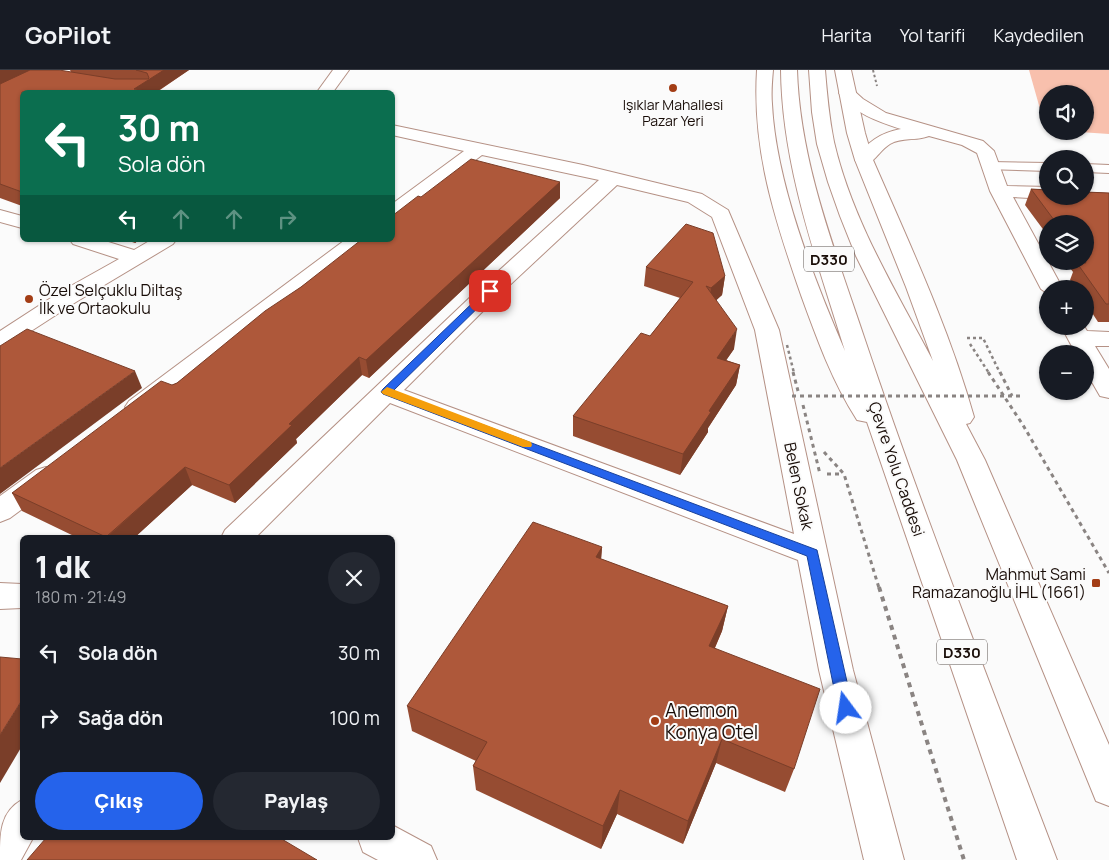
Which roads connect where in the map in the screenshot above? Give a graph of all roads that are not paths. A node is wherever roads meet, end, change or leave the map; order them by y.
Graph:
1 (341, 70) edge
2 (765, 70) edge
3 (789, 70) edge
4 (817, 70) edge
5 (843, 70) edge
6 (326, 90) edge
7 (847, 93) junction
8 (395, 131) edge
9 (948, 136) junction
10 (479, 148) junction
11 (864, 160) junction
12 (990, 166) junction
13 (1039, 167) edge
14 (1094, 168) edge
15 (1109, 169) edge
16 (612, 178) junction
17 (1000, 191) junction
18 (1039, 193) edge
19 (395, 212) edge
20 (0, 216) edge
21 (20, 221) edge
22 (87, 242) edge
23 (162, 242) edge
24 (355, 242) edge
25 (136, 257) junction
26 (1047, 280) edge
27 (1078, 335) edge
28 (1090, 335) edge
29 (1109, 339) edge
30 (0, 341) edge
31 (1109, 390) edge
32 (386, 392) junction
33 (119, 421) edge
34 (888, 444) junction
35 (971, 460) junction
36 (64, 463) edge
37 (0, 512) edge
38 (239, 535) edge
39 (812, 553) junction
40 (0, 596) edge
41 (20, 596) edge
42 (1109, 788) edge
43 (20, 823) edge
44 (382, 840) edge
45 (0, 860) edge
46 (417, 860) edge
47 (884, 860) edge
48 (1037, 860) edge

1 - 6 main road
2 - 34 main road
3 - 34 main road, Çevre Yolu Caddesi / D330
4 - 35 main road, D330
5 - 7 main road
7 - 9 main road
7 - 11 main road
8 - 10 main road, Belen Sokak
9 - 11 main road
9 - 12 main road
10 - 16 main road, Belen Sokak
10 - 19 main road
11 - 35 main road
12 - 13 lane
12 - 17 main road
14 - 15 lane
16 - 32 main road
16 - 39 main road, Belen Sokak
17 - 18 main road
17 - 26 main road
20 - 21 main road
22 - 25 main road
23 - 25 main road
24 - 33 main road
25 - 30 main road
27 - 31 main road
28 - 29 main road
32 - 38 main road
32 - 39 main road
34 - 48 main road, Çevre Yolu Caddesi / D330
35 - 42 main road, D330
36 - 37 main road
39 - 47 main road, Belen Sokak
40 - 41 main road
43 - 45 main road
44 - 46 main road

